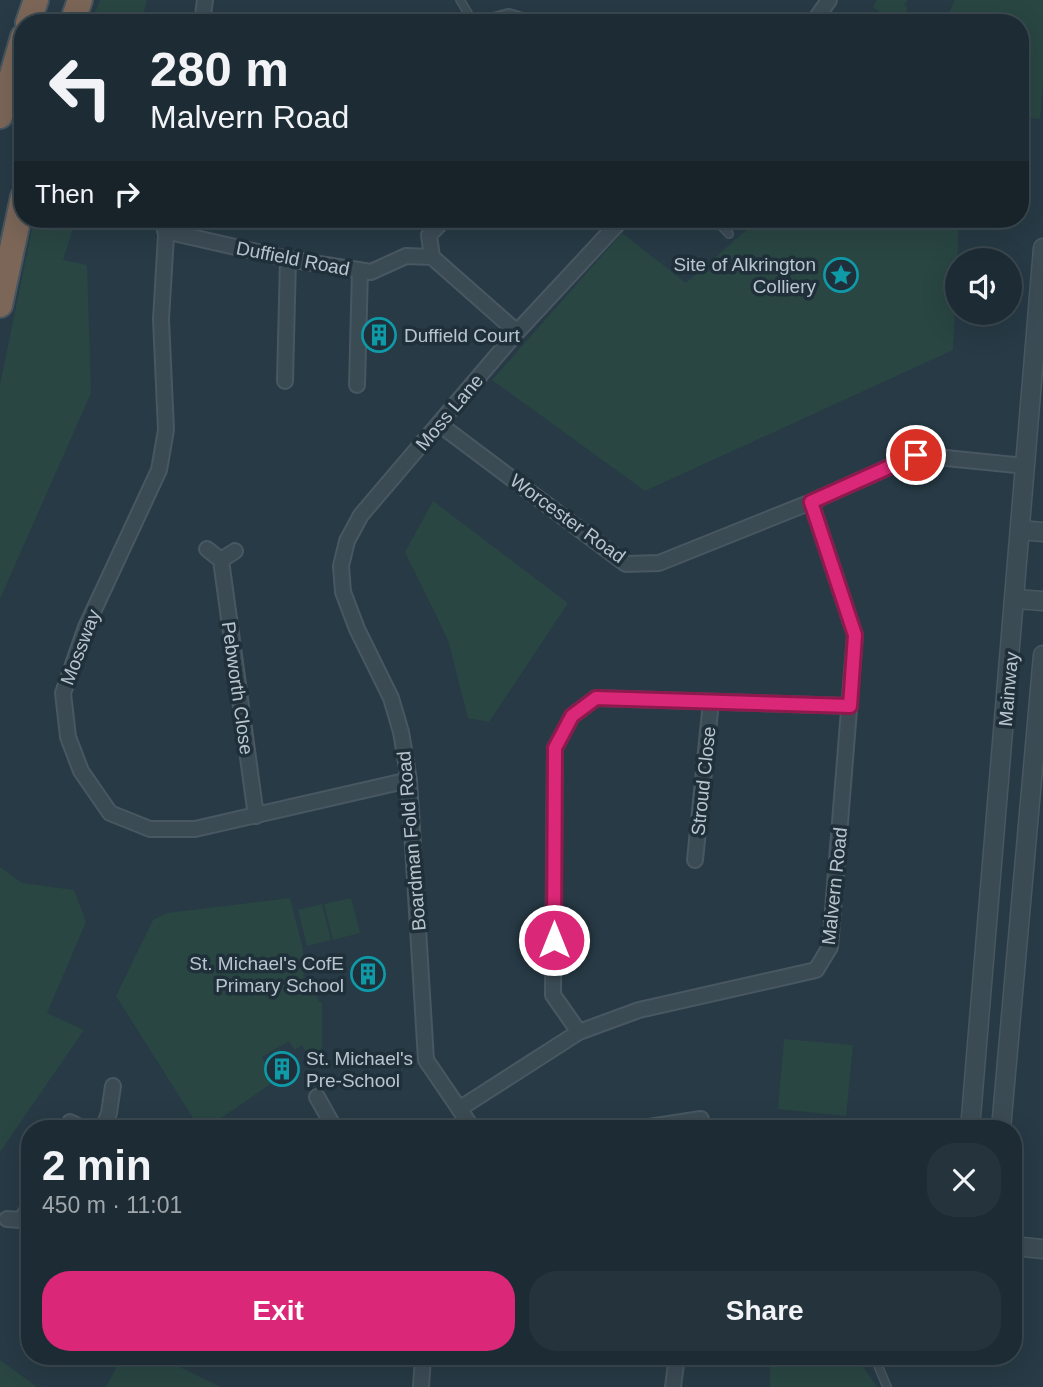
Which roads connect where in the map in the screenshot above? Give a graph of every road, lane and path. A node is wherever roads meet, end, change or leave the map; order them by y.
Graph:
1 (14, 68) edge
2 (0, 116) edge
3 (16, 228) edge
4 (166, 228) edge
5 (177, 228) edge
6 (436, 228) edge
7 (614, 228) edge
8 (723, 228) edge
9 (729, 234) dead end
10 (1043, 248) edge
11 (432, 257) junction
12 (288, 259) junction
13 (360, 270) junction
14 (1042, 280) edge
15 (0, 305) edge
16 (517, 331) junction
17 (285, 381) dead end
18 (357, 385) dead end
19 (1037, 409) edge
20 (439, 424) junction
21 (1026, 466) junction
22 (391, 481) joint
23 (811, 502) junction
24 (1021, 530) junction
25 (1043, 532) edge
26 (207, 549) dead end
27 (235, 551) dead end
28 (221, 560) junction
29 (1016, 599) junction
30 (1043, 601) edge
31 (1043, 655) edge
32 (711, 702) junction
33 (850, 706) junction
34 (409, 780) junction
35 (256, 816) junction
36 (695, 860) dead end
37 (988, 921) junction
38 (1019, 925) junction
39 (579, 1032) junction
40 (113, 1086) dead end
41 (317, 1097) dead end
42 (458, 1109) junction
43 (701, 1119) dead end
44 (106, 1120) edge
45 (330, 1120) edge
46 (466, 1120) edge
47 (697, 1120) edge
48 (971, 1120) edge
49 (1002, 1120) edge
50 (1022, 1247) edge
51 (1043, 1249) edge
52 (422, 1365) edge
53 (676, 1365) edge
54 (878, 1365) edge
55 (421, 1387) edge
56 (673, 1387) edge
57 (887, 1387) edge

1 - 2 highway
3 - 15 highway
4 - 35 street, Mossway
5 - 12 street, Duffield Road
6 - 11 street
7 - 16 street, Moss Lane
8 - 9 lane
10 - 14 street, Mainway
11 - 13 street, Duffield Road
11 - 16 street
12 - 13 street, Duffield Road
12 - 17 street
13 - 18 street
14 - 19 street, Mainway
16 - 20 street, Moss Lane
19 - 21 street, Mainway
20 - 22 street, Moss Lane
20 - 23 street, Worcester Road
21 - 23 street, Worcester Road
21 - 24 street, Mainway
22 - 34 street, Boardman Fold Road
23 - 33 street, Malvern Road
24 - 25 street
24 - 29 street, Mainway
26 - 28 street
27 - 28 street
28 - 35 street, Pebworth Close
29 - 30 street
29 - 37 street, Mainway
31 - 38 street, Mainway
32 - 33 street
32 - 36 street, Stroud Close
32 - 39 street
33 - 39 street, Malvern Road
34 - 35 street, Mossway
34 - 42 street, Boardman Fold Road
37 - 38 street
37 - 48 street, Mainway
38 - 49 street, Mainway
39 - 42 street, Malvern Road
40 - 44 street
41 - 45 street
42 - 46 street, Boardman Fold Road
43 - 47 street
50 - 51 street
52 - 55 street
53 - 56 street
54 - 57 lane

